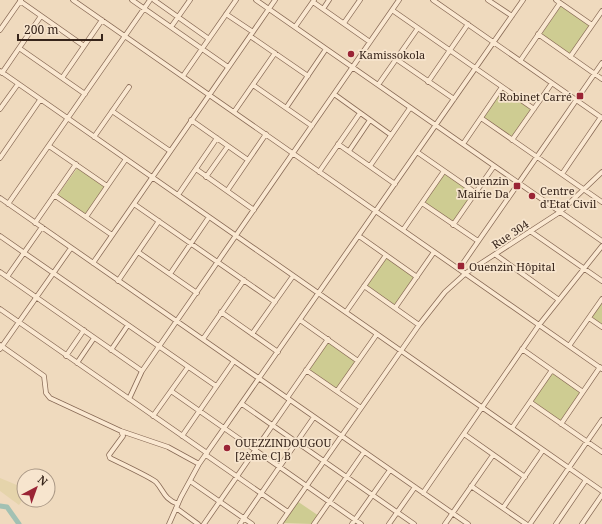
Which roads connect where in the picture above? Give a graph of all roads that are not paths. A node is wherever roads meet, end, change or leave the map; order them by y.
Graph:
1 (20, 0) edge
2 (73, 0) edge
3 (134, 0) edge
4 (150, 0) edge
5 (154, 0) edge
6 (190, 0) edge
7 (236, 0) edge
8 (256, 0) edge
9 (275, 0) edge
10 (329, 0) edge
11 (360, 0) edge
12 (399, 0) edge
13 (488, 0) edge
14 (524, 0) edge
15 (556, 0) edge
16 (314, 1) edge
17 (436, 1) edge
18 (560, 3) junction
19 (144, 8) junction
20 (269, 9) junction
21 (323, 9) junction
22 (392, 10) junction
23 (602, 11) edge
24 (226, 14) junction
25 (41, 16) junction
26 (512, 16) junction
27 (178, 17) junction
28 (102, 20) junction
29 (344, 23) junction
30 (468, 24) junction
31 (592, 25) junction
32 (171, 27) junction
33 (295, 27) junction
34 (418, 28) junction
35 (0, 30) edge
36 (252, 34) junction
37 (538, 34) junction
38 (125, 36) junction
39 (209, 39) junction
40 (370, 42) junction
41 (494, 42) junction
42 (84, 46) junction
43 (19, 48) junction
44 (202, 49) junction
45 (326, 49) junction
46 (450, 51) junction
47 (275, 53) junction
48 (570, 56) junction
49 (396, 59) junction
50 (520, 61) junction
51 (602, 63) edge
52 (228, 67) junction
53 (352, 67) junction
54 (476, 69) junction
55 (1, 72) edge
56 (595, 74) junction
57 (183, 76) junction
58 (308, 76) junction
59 (62, 78) junction
60 (602, 79) edge
61 (428, 82) junction
62 (552, 83) junction
63 (18, 84) junction
64 (253, 85) junction
65 (378, 85) junction
66 (129, 87) dead end
67 (502, 87) junction
68 (85, 94) junction
69 (334, 94) junction
70 (209, 95) junction
71 (40, 100) junction
72 (454, 100) junction
73 (576, 100) junction
74 (286, 108) junction
75 (410, 108) junction
76 (0, 109) edge
77 (534, 109) junction
78 (112, 111) junction
79 (234, 112) junction
80 (360, 113) junction
81 (602, 117) edge
82 (481, 118) junction
83 (68, 119) junction
84 (192, 120) junction
85 (370, 120) junction
86 (436, 125) junction
87 (312, 126) junction
88 (266, 134) junction
89 (391, 135) junction
90 (94, 137) junction
91 (217, 138) junction
92 (512, 140) junction
93 (338, 144) junction
94 (463, 144) junction
95 (49, 146) junction
96 (228, 146) junction
97 (170, 151) junction
98 (348, 151) junction
99 (417, 152) junction
100 (293, 153) junction
101 (537, 157) junction
102 (0, 158) edge
103 (126, 159) junction
104 (248, 160) junction
105 (76, 164) junction
106 (370, 166) junction
107 (494, 166) junction
108 (196, 169) junction
109 (444, 170) junction
110 (319, 172) junction
111 (602, 172) edge
112 (562, 174) junction
113 (152, 177) junction
114 (206, 177) junction
115 (518, 183) junction
116 (395, 184) junction
117 (107, 186) junction
118 (584, 190) junction
119 (227, 191) junction
120 (476, 193) junction
121 (54, 195) junction
122 (178, 195) junction
123 (0, 198) edge
124 (422, 202) junction
125 (602, 202) edge
126 (8, 204) junction
127 (134, 204) junction
128 (254, 210) junction
129 (376, 211) junction
130 (560, 212) junction
131 (209, 217) junction
132 (86, 218) junction
133 (35, 222) junction
134 (159, 222) junction
135 (453, 224) junction
136 (42, 227) junction
137 (403, 230) junction
138 (530, 231) junction
139 (0, 236) edge
140 (112, 236) junction
141 (236, 236) junction
142 (359, 236) junction
143 (602, 241) edge
144 (478, 242) junction
145 (191, 243) junction
146 (602, 246) edge
147 (71, 248) junction
148 (138, 252) junction
149 (434, 252) junction
150 (24, 253) junction
151 (386, 255) junction
152 (496, 255) junction
153 (218, 262) junction
154 (93, 263) junction
155 (459, 269) junction
156 (584, 269) junction
157 (0, 272) edge
158 (54, 273) junction
159 (466, 273) junction
160 (170, 274) junction
161 (293, 276) junction
162 (7, 277) junction
163 (417, 277) junction
164 (118, 280) junction
165 (244, 280) junction
166 (602, 281) edge
167 (364, 286) junction
168 (197, 293) junction
169 (318, 293) junction
170 (37, 298) junction
171 (602, 299) edge
172 (559, 300) junction
173 (275, 302) junction
174 (395, 308) junction
175 (0, 309) edge
176 (221, 312) junction
177 (346, 312) junction
178 (589, 318) junction
179 (300, 320) junction
180 (177, 321) junction
181 (19, 323) junction
182 (128, 325) junction
183 (419, 325) junction
184 (539, 325) junction
185 (602, 327) edge
186 (84, 330) junction
187 (252, 334) junction
188 (377, 334) junction
189 (94, 338) junction
190 (203, 339) junction
191 (328, 339) junction
192 (569, 346) junction
193 (1, 347) edge
194 (159, 347) junction
195 (111, 350) junction
196 (522, 350) junction
197 (401, 351) junction
198 (278, 352) junction
199 (66, 356) junction
200 (234, 361) junction
201 (358, 361) junction
202 (77, 363) junction
203 (188, 367) junction
204 (601, 368) edge
205 (306, 370) junction
206 (552, 370) junction
207 (142, 371) junction
208 (259, 379) junction
209 (216, 386) junction
210 (337, 391) junction
211 (171, 392) junction
212 (583, 392) junction
213 (129, 399) junction
214 (288, 399) junction
215 (530, 402) junction
216 (242, 404) junction
217 (482, 407) junction
218 (361, 408) junction
219 (199, 411) junction
220 (154, 416) junction
221 (314, 417) junction
222 (602, 420) edge
223 (561, 424) junction
224 (273, 425) junction
225 (512, 428) junction
226 (224, 429) junction
227 (121, 431) junction
228 (464, 434) junction
229 (182, 436) junction
230 (341, 436) junction
231 (297, 442) junction
232 (587, 442) junction
233 (255, 450) junction
234 (543, 450) junction
235 (364, 452) junction
236 (602, 452) edge
237 (206, 454) junction
238 (493, 454) junction
239 (324, 461) junction
240 (200, 464) junction
241 (280, 467) junction
242 (569, 468) junction
243 (390, 470) junction
244 (237, 476) junction
245 (347, 477) junction
246 (525, 477) junction
247 (586, 480) junction
248 (190, 481) junction
249 (306, 486) junction
250 (471, 486) junction
251 (415, 487) junction
252 (602, 491) edge
253 (423, 493) junction
254 (262, 494) junction
255 (372, 495) junction
256 (602, 495) edge
257 (220, 501) junction
258 (330, 502) junction
259 (178, 504) junction
260 (176, 508) junction
261 (503, 508) junction
262 (288, 512) junction
263 (397, 512) junction
264 (452, 513) junction
265 (244, 518) junction
266 (353, 522) edge
267 (169, 524) edge
268 (198, 524) edge
269 (204, 524) edge
270 (240, 524) edge
271 (252, 524) edge
272 (280, 524) edge
273 (314, 524) edge
274 (361, 524) edge
275 (389, 524) edge
276 (414, 524) edge
277 (445, 524) edge
278 (468, 524) edge
279 (526, 524) edge
280 (530, 524) edge
281 (556, 524) edge
282 (582, 524) edge

1 - 25 street
1 - 35 street
2 - 28 street
3 - 19 street
4 - 19 street
5 - 27 street
6 - 27 street
7 - 24 street
8 - 20 street
9 - 20 street
10 - 21 street
11 - 29 street
12 - 22 street
13 - 26 street
14 - 26 street
15 - 18 street
16 - 21 street
16 - 33 street
17 - 30 street
18 - 31 street
18 - 37 street
19 - 32 street
19 - 38 street
20 - 33 street
20 - 36 street
21 - 29 street
22 - 34 street
22 - 40 street
23 - 31 street
24 - 36 street
24 - 39 street
25 - 42 street
25 - 43 street
26 - 41 street
27 - 32 street
27 - 39 street
28 - 38 street
28 - 42 street
29 - 40 street
30 - 41 street
30 - 46 street
31 - 48 street
32 - 44 street
33 - 45 street
34 - 46 street
34 - 49 street
36 - 47 street
36 - 52 street
37 - 48 street
37 - 50 street
38 - 57 street
38 - 68 street
39 - 44 street
40 - 53 street
41 - 50 street
41 - 54 street
42 - 59 street
43 - 55 street
43 - 59 street
44 - 52 street
44 - 57 street
45 - 53 street
45 - 58 street
46 - 54 street
46 - 61 street
47 - 58 street
47 - 64 street
48 - 56 street
49 - 61 street
49 - 65 street
50 - 62 street
51 - 56 street
52 - 70 street
53 - 65 street
53 - 69 street
54 - 67 street
54 - 72 street
55 - 63 street
56 - 60 street
56 - 73 street
57 - 70 street
58 - 74 street
59 - 68 street
61 - 72 street
62 - 73 street
62 - 77 street
63 - 71 street
63 - 76 street
64 - 74 street
64 - 79 street
65 - 75 street
66 - 78 street
67 - 77 street
67 - 82 street
68 - 83 street
69 - 80 street
69 - 87 street
70 - 79 street
70 - 84 street
71 - 83 street
71 - 102 street
72 - 86 street
73 - 81 street
73 - 101 street
74 - 87 street
75 - 86 street
75 - 89 street
77 - 92 street
78 - 90 street
78 - 97 street
79 - 88 street
80 - 85 street
80 - 93 street
81 - 112 street
82 - 92 street
82 - 94 street
83 - 90 street
83 - 95 street
84 - 91 street
84 - 97 street
85 - 89 street
85 - 98 street
86 - 94 street
86 - 99 street
87 - 100 street
88 - 100 street
88 - 104 street
89 - 106 street
90 - 103 street
91 - 96 street
91 - 108 street
92 - 101 street
93 - 98 street
93 - 110 street
94 - 107 street
95 - 105 street
95 - 126 street
96 - 104 street
96 - 114 street
97 - 113 street
98 - 106 street
99 - 109 street
99 - 116 street
100 - 110 street
100 - 128 street
101 - 112 street
101 - 115 street
103 - 113 street
103 - 117 street
104 - 119 street
105 - 117 street
105 - 121 street
106 - 116 street
107 - 115 street
107 - 120 street
108 - 114 street
108 - 122 street
109 - 120 street
109 - 124 street
110 - 129 street
111 - 118 street, Rue 304
112 - 118 street
113 - 122 street
113 - 127 street
114 - 119 street
115 - 130 street
115 - 144 street
116 - 129 street
117 - 132 street
118 - 125 street
118 - 130 street, Rue 304
119 - 128 street
120 - 135 street
121 - 132 street
121 - 133 street
122 - 131 street
123 - 126 street
124 - 135 street
124 - 137 street
126 - 133 street
127 - 134 street
127 - 140 street
128 - 141 street
129 - 137 street
129 - 142 street
130 - 138 street, Rue 304
130 - 143 street
131 - 141 street
131 - 145 street
132 - 140 street
133 - 136 street
134 - 145 street
134 - 148 street
135 - 144 street
136 - 147 street
136 - 150 street
137 - 149 street
138 - 152 street, Rue 304
138 - 156 street
139 - 150 street
140 - 154 street
141 - 153 street
141 - 161 street
142 - 151 street
142 - 169 street
144 - 155 street
145 - 153 street
145 - 160 street
146 - 156 street
147 - 154 street
147 - 158 street
148 - 160 street
148 - 164 street
149 - 155 street
149 - 163 street
150 - 158 street
150 - 162 street
151 - 163 street
151 - 167 street
152 - 159 street, Rue 304
152 - 172 street
153 - 165 street
153 - 168 street
154 - 164 street
155 - 159 street
156 - 166 street
156 - 172 street
157 - 162 street
158 - 170 street
158 - 182 street
159 - 183 street, Rue 304
159 - 184 street
160 - 168 street
161 - 169 street
161 - 173 street
162 - 170 street
163 - 174 street
164 - 180 street
165 - 173 street
165 - 176 street
167 - 174 street
167 - 177 street
168 - 180 street
169 - 177 street
169 - 179 street
170 - 181 street
170 - 186 street
171 - 178 street
172 - 184 street
173 - 187 street
174 - 183 street
175 - 181 street
176 - 187 street
176 - 190 street
177 - 188 street
178 - 185 street
178 - 192 street
179 - 191 street
179 - 198 street
180 - 190 street
180 - 194 street
181 - 193 street
181 - 199 street
182 - 194 street
182 - 195 street
183 - 197 street, Rue 304
184 - 192 street
184 - 196 street
186 - 189 street
186 - 199 street
187 - 198 street
188 - 197 street
188 - 201 street
189 - 195 street
189 - 202 street
190 - 200 street
191 - 201 street
191 - 205 street
192 - 204 street
193 - 227 street
194 - 203 street
194 - 207 street
195 - 207 street
196 - 206 street
196 - 217 street
197 - 217 street
197 - 218 street, Rue 304
198 - 208 street
199 - 202 street
200 - 208 street
200 - 209 street
201 - 210 street
202 - 213 street
203 - 209 street
203 - 211 street
204 - 212 street
205 - 210 street
205 - 214 street
206 - 212 street
206 - 215 street
207 - 213 street
208 - 214 street
208 - 216 street
209 - 219 street
210 - 218 street
211 - 219 street
211 - 220 street
212 - 223 street
213 - 220 street
214 - 221 street
214 - 224 street
215 - 223 street
215 - 225 street
216 - 224 street
216 - 226 street
217 - 225 street
217 - 228 street
218 - 230 street, Rue 304
219 - 226 street
219 - 229 street
220 - 229 street
221 - 230 street
221 - 231 street
222 - 232 street
223 - 232 street
224 - 231 street
224 - 233 street
225 - 234 street
226 - 233 street
226 - 237 street
227 - 240 street
227 - 259 street
228 - 238 street
228 - 253 street
229 - 237 street
230 - 235 street
230 - 239 street, Rue 304
231 - 239 street
231 - 241 street
232 - 236 street
232 - 242 street
233 - 241 street
233 - 244 street
234 - 242 street
234 - 246 street
235 - 243 street
235 - 245 street
237 - 240 street
237 - 244 street
238 - 246 street
238 - 250 street
239 - 245 street
239 - 249 street, Rue 304
240 - 248 street
241 - 249 street
241 - 254 street
242 - 247 street
242 - 280 street
243 - 251 street
243 - 255 street
244 - 254 street
244 - 257 street
245 - 255 street
245 - 258 street
246 - 261 street
247 - 252 street
247 - 281 street
248 - 257 street
248 - 259 street
249 - 258 street
249 - 262 street, Rue 304
250 - 261 street
250 - 264 street
251 - 253 street
251 - 263 street
253 - 264 street
254 - 262 street
254 - 265 street
255 - 263 street
255 - 266 street
256 - 282 street
257 - 265 street
257 - 269 street
258 - 266 street
258 - 273 street
259 - 260 street
260 - 267 street
260 - 268 street
261 - 279 street
262 - 272 street, Rue 304
263 - 275 street
263 - 276 street
264 - 277 street
264 - 278 street
265 - 270 street
265 - 271 street
266 - 274 street

